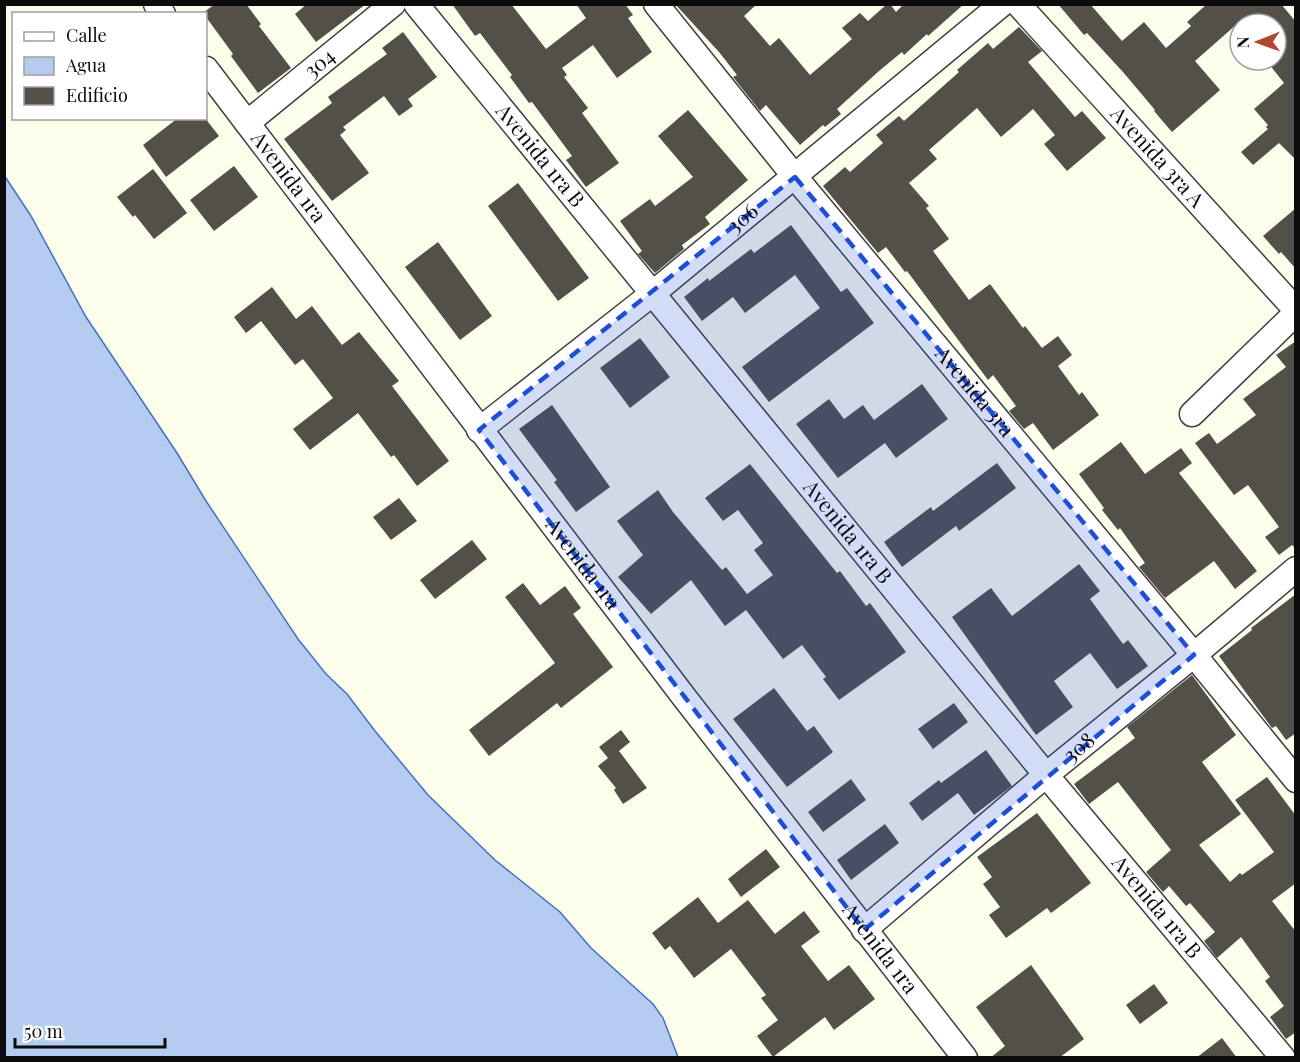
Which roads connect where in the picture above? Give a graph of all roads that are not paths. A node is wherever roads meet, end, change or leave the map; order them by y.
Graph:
1 (393, 4) edge
2 (416, 4) edge
3 (656, 4) edge
4 (1002, 4) edge
5 (1018, 4) edge
6 (207, 70) edge
7 (247, 123) junction
8 (795, 177) junction
9 (652, 294) junction
10 (1296, 311) edge
11 (1192, 414) dead end
12 (479, 430) junction
13 (1296, 569) edge
14 (1194, 655) junction
15 (1046, 775) junction
16 (1296, 780) edge
17 (864, 930) junction
18 (965, 1058) edge
19 (1283, 1058) edge

1 - 7 street, 304
2 - 9 street, Avenida 1ra B
3 - 8 street, Avenida 3ra
4 - 8 street, 306
5 - 10 street, Avenida 3ra A
6 - 7 street, Avenida 1ra
7 - 12 street, Avenida 1ra
8 - 9 street, 306
8 - 14 street, Avenida 3ra
9 - 12 street, 306
9 - 15 street, Avenida 1ra B
10 - 11 street
12 - 17 street, Avenida 1ra
13 - 14 street, 308
14 - 15 street, 308
14 - 16 street, Avenida 3ra
15 - 17 street, 308
15 - 19 street, Avenida 1ra B
17 - 18 street, Avenida 1ra

